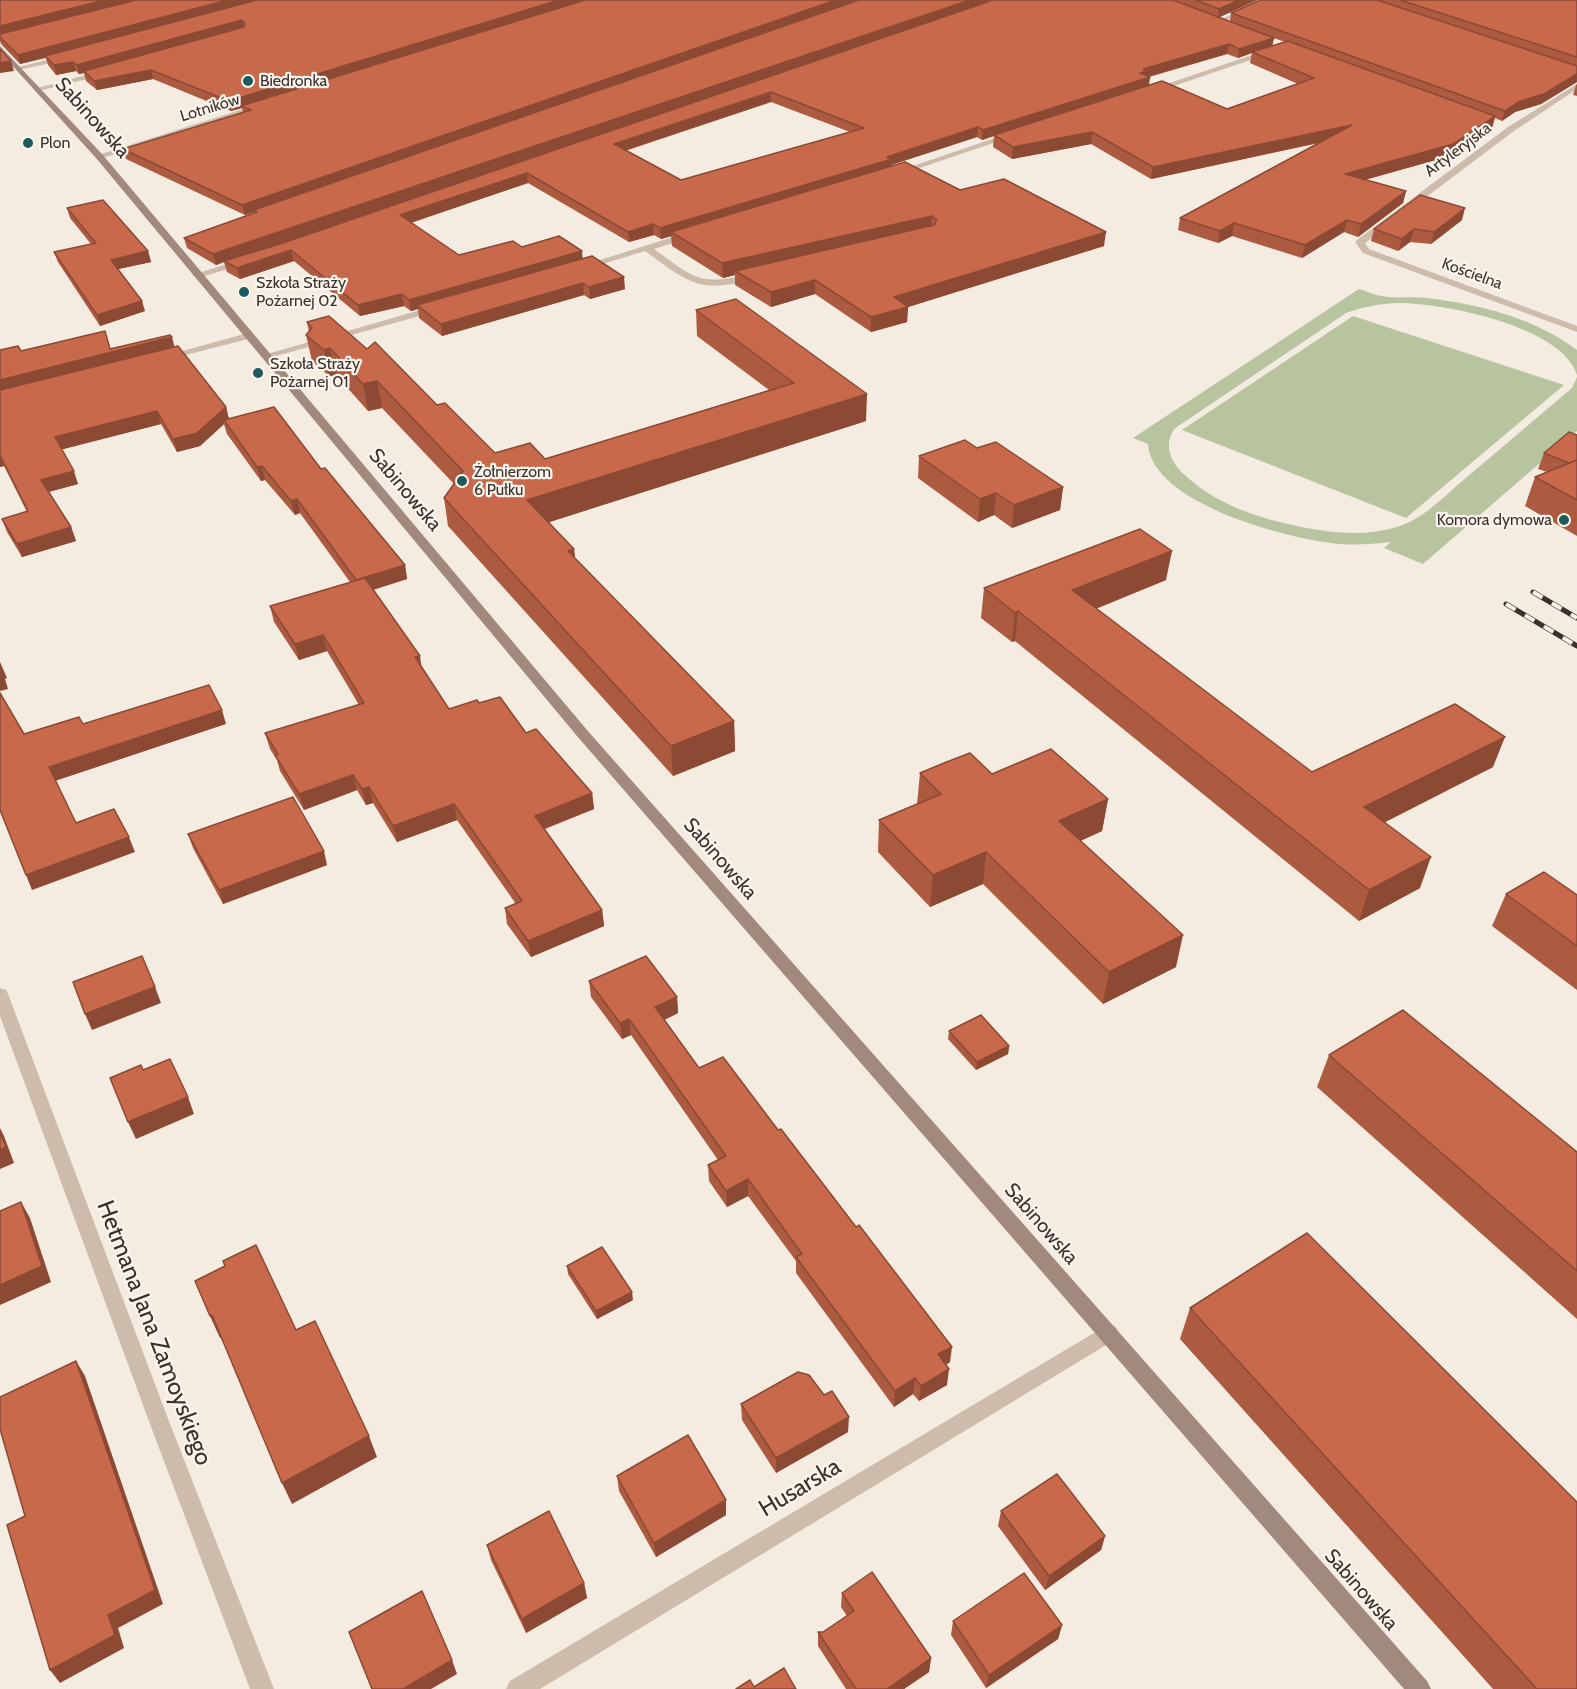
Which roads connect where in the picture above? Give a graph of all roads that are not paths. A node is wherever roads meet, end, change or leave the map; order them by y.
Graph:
1 (1269, 0) edge
2 (1209, 19) edge
3 (1218, 22) junction
4 (1228, 25) edge
5 (0, 48) edge
6 (1281, 49) edge
7 (80, 53) edge
8 (19, 68) junction
9 (117, 68) edge
10 (1577, 86) edge
11 (38, 89) junction
12 (1148, 92) edge
13 (275, 102) edge
14 (1500, 125) edge
15 (1511, 129) junction
16 (1025, 131) edge
17 (99, 156) junction
18 (889, 175) edge
19 (702, 231) edge
20 (1360, 242) joint
21 (647, 248) junction
22 (258, 257) edge
23 (571, 270) edge
24 (769, 273) edge
25 (197, 276) junction
26 (446, 305) edge
27 (1577, 329) edge
28 (248, 336) junction
29 (265, 356) junction
30 (150, 361) edge
31 (0, 994) edge
32 (1109, 1333) junction
33 (262, 1689) edge
34 (518, 1689) edge
35 (1419, 1689) edge

1 - 3 street
2 - 3 street
3 - 4 street
5 - 8 street, Sabinowska
6 - 12 street
7 - 8 street
8 - 11 street, Sabinowska
9 - 11 street
10 - 15 street, Artyleryjska
11 - 17 street, Sabinowska
13 - 17 street, Lotników
14 - 15 street
15 - 20 street, Artyleryjska
16 - 18 street
17 - 25 street, Sabinowska
19 - 21 street
20 - 27 street, Kościelna
21 - 23 street
21 - 24 street
22 - 25 street
25 - 28 street, Sabinowska
26 - 29 street
28 - 29 street, Sabinowska
28 - 30 street
29 - 32 street, Sabinowska
31 - 33 street, Hetmana Jana Zamoyskiego
32 - 34 street, Husarska
32 - 35 street, Sabinowska

